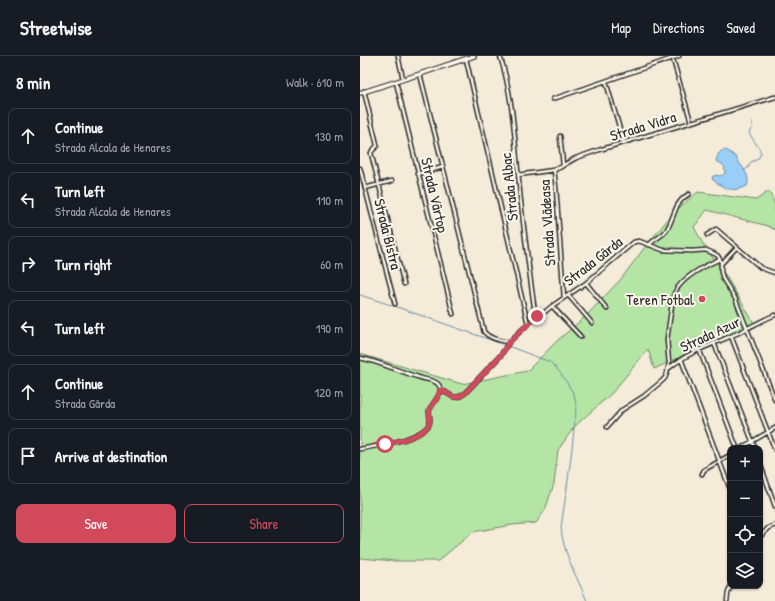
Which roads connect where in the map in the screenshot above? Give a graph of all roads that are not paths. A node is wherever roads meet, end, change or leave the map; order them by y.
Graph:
1 (398, 56) edge
2 (474, 56) edge
3 (500, 56) edge
4 (679, 56) edge
5 (672, 57) edge
6 (466, 59) junction
7 (420, 74) junction
8 (403, 79) junction
9 (396, 82) junction
10 (606, 82) junction
11 (362, 92) edge
12 (775, 97) edge
13 (553, 100) dead end
14 (691, 122) junction
15 (560, 136) dead end
16 (624, 143) junction
17 (564, 166) junction
18 (443, 167) junction
19 (360, 168) edge
20 (554, 170) junction
21 (418, 174) junction
22 (518, 175) junction
23 (392, 181) dead end
24 (380, 184) junction
25 (365, 188) junction
26 (689, 194) dead end
27 (707, 235) dead end
28 (649, 245) junction
29 (737, 247) junction
30 (728, 256) junction
31 (720, 258) junction
32 (721, 264) junction
33 (775, 274) edge
34 (586, 283) junction
35 (404, 284) dead end
36 (568, 295) junction
37 (564, 298) junction
38 (395, 304) dead end
39 (552, 306) junction
40 (607, 309) dead end
41 (453, 314) dead end
42 (775, 315) edge
43 (537, 316) junction
44 (592, 323) dead end
45 (528, 324) junction
46 (747, 329) junction
47 (732, 336) junction
48 (581, 338) dead end
49 (508, 343) junction
50 (714, 343) junction
51 (699, 349) junction
52 (360, 358) edge
53 (681, 359) junction
54 (668, 369) junction
55 (440, 390) junction
56 (775, 400) edge
57 (608, 427) dead end
58 (775, 428) edge
59 (768, 432) junction
60 (752, 441) junction
61 (735, 445) edge
62 (746, 445) edge
63 (754, 445) edge
64 (360, 449) edge
65 (775, 450) edge
66 (727, 457) edge
67 (720, 461) junction
68 (763, 472) edge
69 (702, 474) dead end
70 (727, 481) edge
71 (775, 506) edge
72 (775, 525) edge
73 (763, 533) edge
74 (730, 589) edge
75 (727, 601) edge

1 - 8 street
2 - 6 main road
3 - 22 street, Strada Albac
4 - 5 street
5 - 10 street
5 - 14 street
6 - 7 main road
6 - 45 street
7 - 8 main road
7 - 18 street
8 - 9 main road
9 - 11 main road
9 - 21 street, Strada Vârtop
10 - 13 street
10 - 16 street
11 - 24 street
12 - 14 street, Strada Vidra
14 - 16 street, Strada Vidra
15 - 17 street
16 - 17 street, Strada Vidra
17 - 20 street, Strada Vidra
18 - 21 street
18 - 49 street
19 - 25 street, Strada Bistra
20 - 22 street, Strada Vidra
20 - 37 street, Strada Vlădeasa
21 - 41 street, Strada Vârtop
22 - 43 street, Strada Albac
23 - 24 street
24 - 25 street
24 - 35 street
25 - 38 street, Strada Bistra
26 - 28 street
27 - 29 street
28 - 31 street, Strada Gârda
28 - 34 street, Strada Gârda
29 - 30 street
29 - 33 street
30 - 31 street
30 - 32 street
31 - 32 street
31 - 54 street
32 - 46 street
34 - 36 street, Strada Gârda
34 - 40 street
36 - 37 street, Strada Gârda
36 - 44 street
37 - 39 street, Strada Gârda
39 - 43 street, Strada Gârda
39 - 48 street
42 - 46 street, Strada Azur
43 - 45 street, Strada Gârda
45 - 49 street, Strada Gârda
46 - 47 street, Strada Azur
46 - 56 street
47 - 50 street, Strada Azur
47 - 59 street
49 - 55 street, Strada Gârda
50 - 51 street, Strada Azur
50 - 60 street
51 - 53 street, Strada Azur
51 - 61 street
52 - 55 street
53 - 54 street, Strada Azur
53 - 67 street
54 - 57 street, Strada Azur
55 - 64 street
58 - 59 street
59 - 60 street
59 - 65 street
60 - 62 street
60 - 63 street
66 - 67 street
67 - 69 street
67 - 70 street
68 - 71 street
72 - 73 street
74 - 75 street

